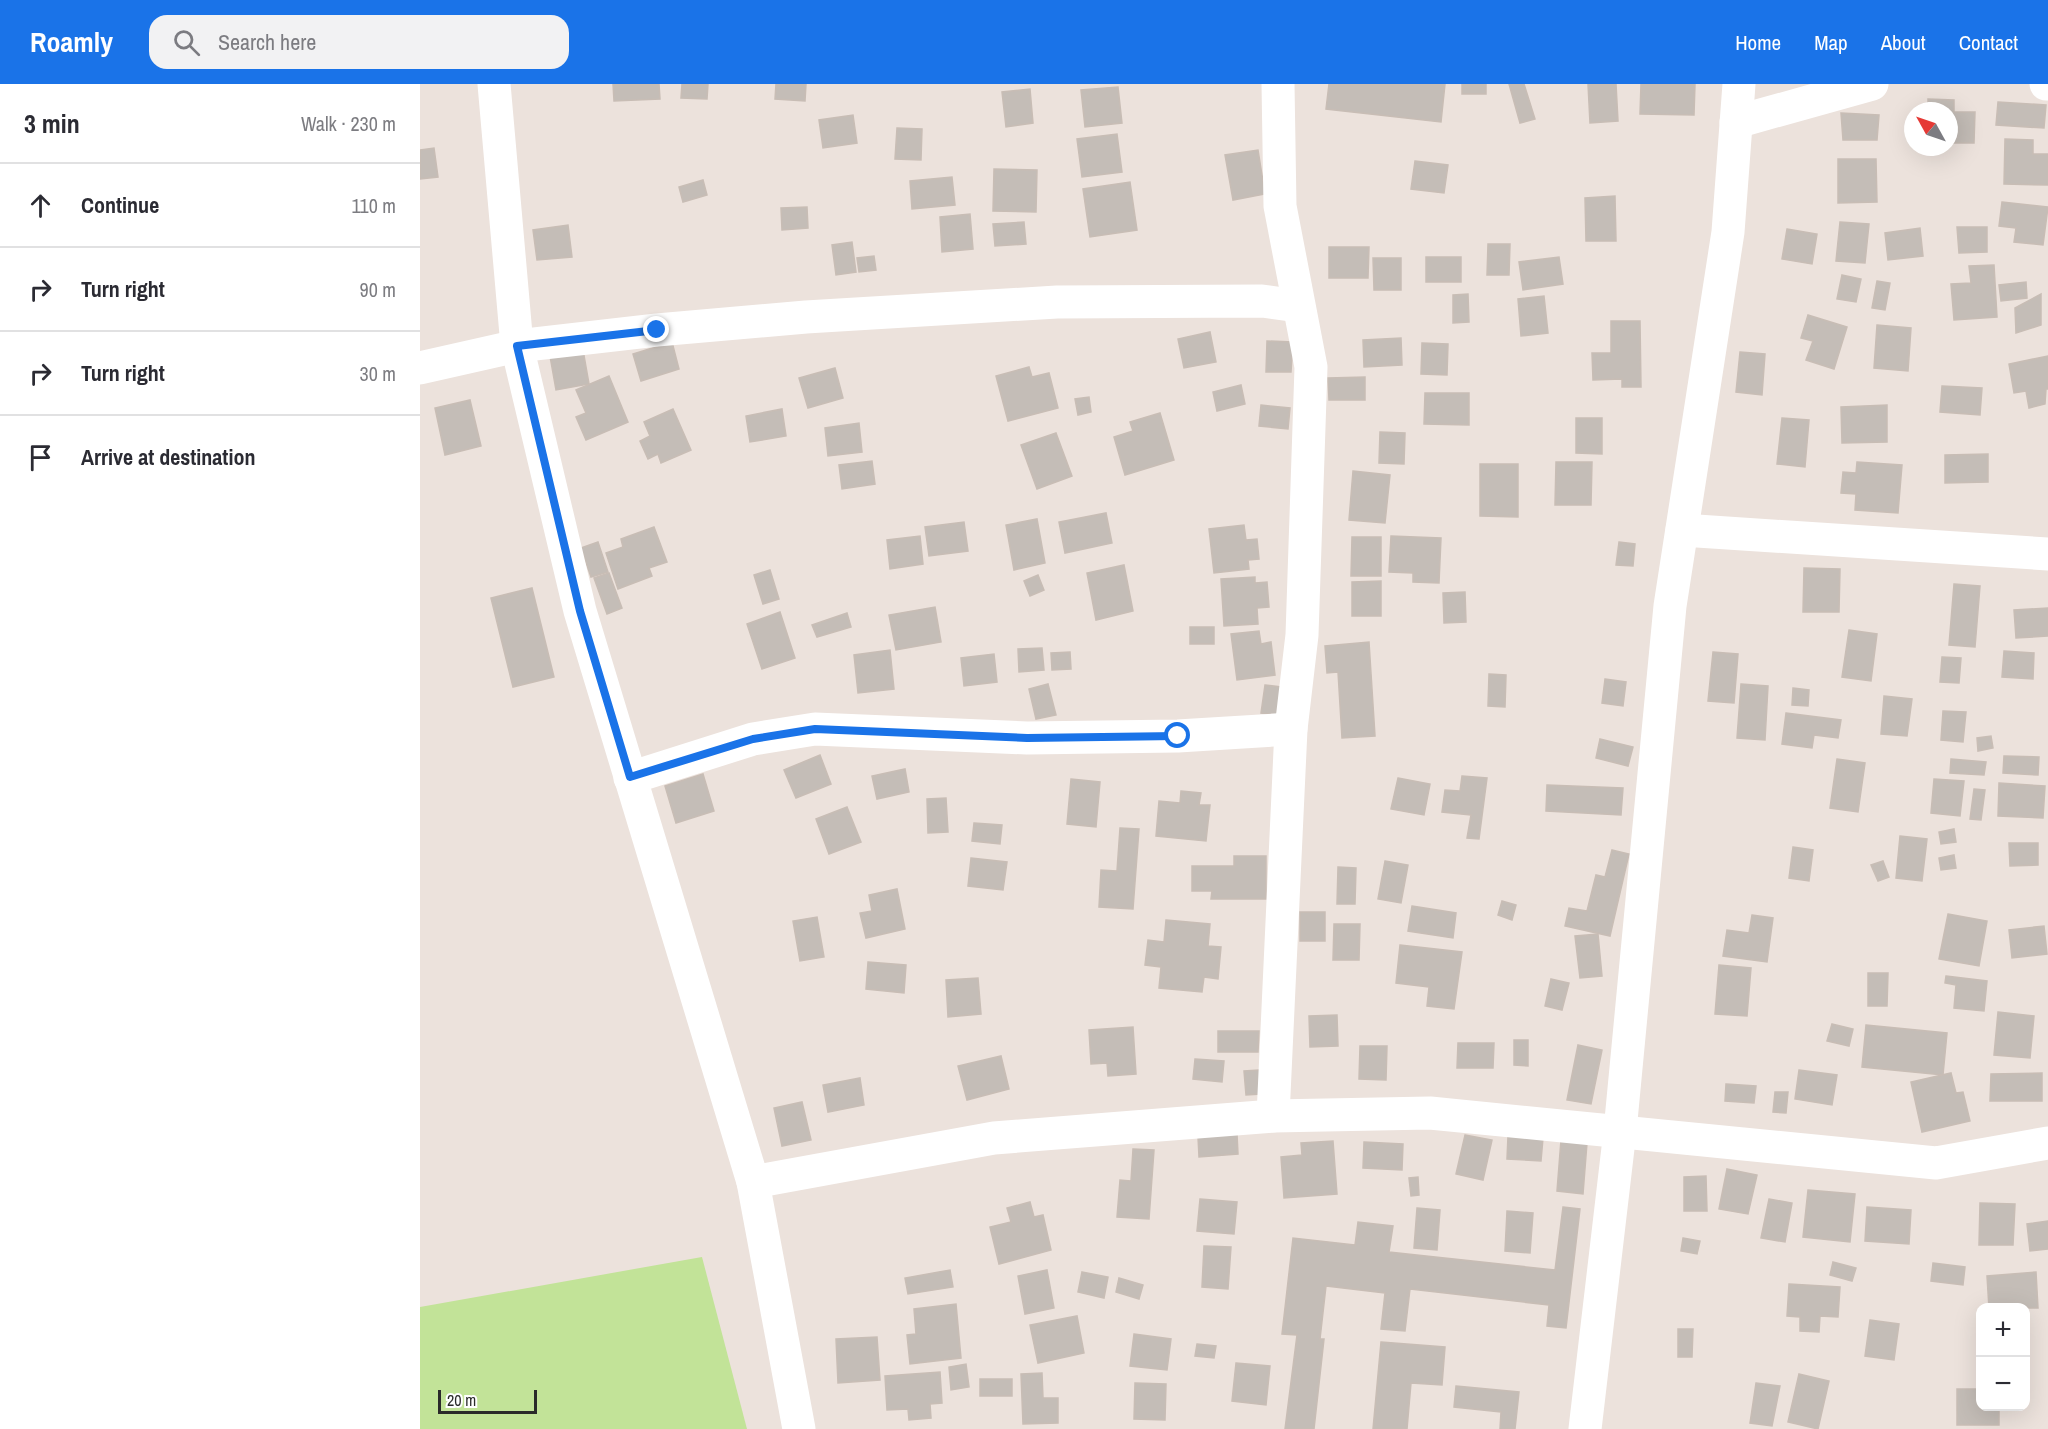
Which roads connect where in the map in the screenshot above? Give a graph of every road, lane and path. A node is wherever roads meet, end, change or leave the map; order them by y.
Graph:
1 (494, 84) edge
2 (1278, 84) edge
3 (1738, 84) edge
4 (1872, 84) edge
5 (1736, 122) junction
6 (1298, 306) junction
7 (517, 346) junction
8 (420, 368) edge
9 (1682, 530) junction
10 (2048, 554) edge
11 (1292, 729) junction
12 (630, 777) junction
13 (1273, 1116) junction
14 (1620, 1131) junction
15 (2048, 1143) edge
16 (753, 1182) junction
17 (799, 1429) edge
18 (1585, 1429) edge

1 - 7 street
2 - 6 street
3 - 5 street
4 - 5 street
5 - 9 street
6 - 7 street
6 - 11 street
7 - 8 street
7 - 12 street
9 - 10 street
9 - 14 street
11 - 12 street
11 - 13 street
12 - 16 street
13 - 14 street
13 - 16 street
14 - 15 street
14 - 18 street
16 - 17 street

